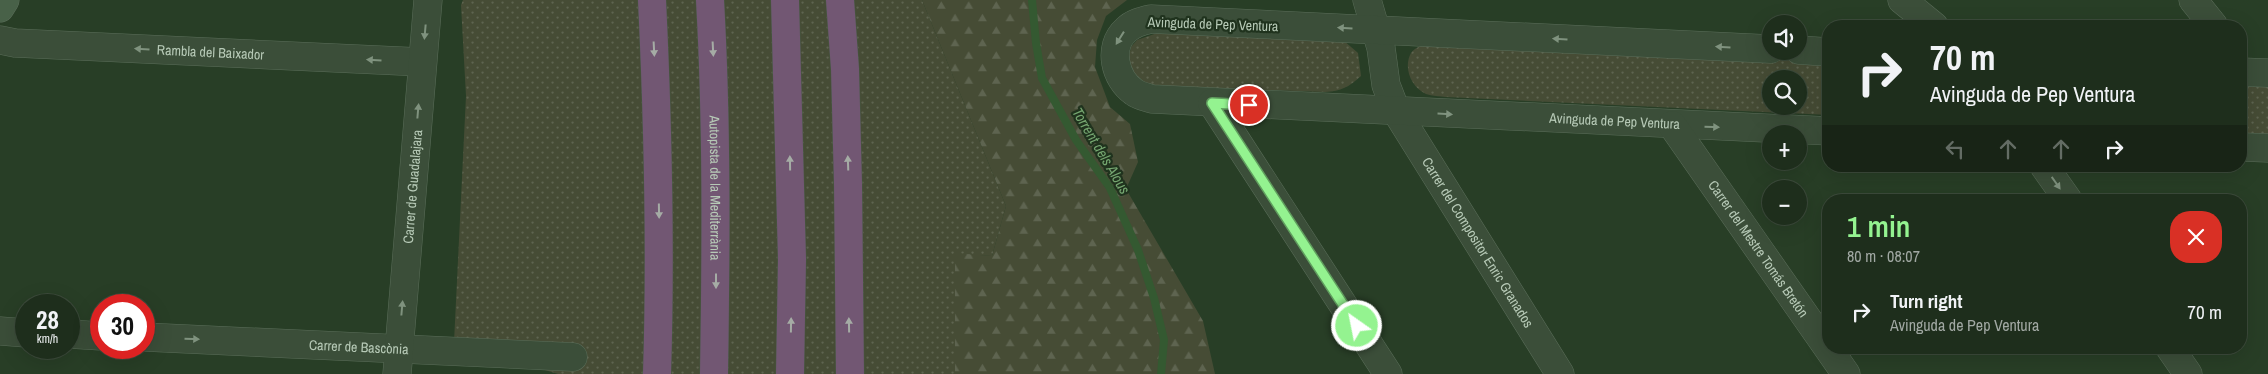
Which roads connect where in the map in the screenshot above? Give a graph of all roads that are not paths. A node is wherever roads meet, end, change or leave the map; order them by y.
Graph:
1 (5, 0) edge
2 (652, 0) edge
3 (710, 0) edge
4 (785, 0) edge
5 (840, 0) edge
6 (1367, 0) edge
7 (1902, 0) edge
8 (2193, 0) edge
9 (428, 1) edge
10 (0, 8) edge
11 (1927, 20) edge
12 (2209, 20) edge
13 (1376, 30) junction
14 (0, 40) edge
15 (1762, 49) edge
16 (1807, 51) edge
17 (1822, 52) edge
18 (422, 62) junction
19 (1212, 103) junction
20 (1396, 111) junction
21 (1672, 125) junction
22 (1822, 131) edge
23 (2247, 147) edge
24 (2268, 148) edge
25 (2048, 172) edge
26 (2064, 194) edge
27 (0, 332) edge
28 (15, 332) edge
29 (155, 337) edge
30 (1822, 340) edge
31 (399, 347) junction
32 (1832, 354) edge
33 (2174, 354) edge
34 (573, 357) dead end
35 (397, 374) edge
36 (657, 374) edge
37 (714, 374) edge
38 (790, 374) edge
39 (850, 374) edge
40 (1388, 374) edge
41 (1560, 374) edge
42 (1846, 374) edge
43 (2188, 374) edge

1 - 10 street
2 -> 36 highway
3 -> 37 highway, Autopista de la Mediterrània
38 -> 4 highway
39 -> 5 highway
6 - 13 street, Carrer del Compositor Enric Granados
7 - 11 street
8 - 12 street
9 -> 18 street, Carrer de Guadalajara
15 -> 13 street, Avinguda de Pep Ventura
13 -> 19 street, Avinguda de Pep Ventura
13 - 20 street, Carrer del Compositor Enric Granados
18 -> 14 street, Rambla del Baixador
16 - 17 street
31 -> 18 street, Carrer de Guadalajara
19 - 20 street, Avinguda de Pep Ventura
19 - 40 street
20 -> 21 street, Avinguda de Pep Ventura
20 - 41 street, Carrer del Compositor Enric Granados
21 -> 22 street, Avinguda de Pep Ventura
21 - 30 street, Carrer del Mestre Tomás Bretón
23 - 24 street
25 -> 26 street
27 - 28 street
29 -> 31 street, Carrer de Bascònia
31 - 34 street, Carrer de Bascònia
31 - 35 street, Carrer de Guadalajara
32 - 42 street, Carrer del Mestre Tomás Bretón
33 - 43 street

